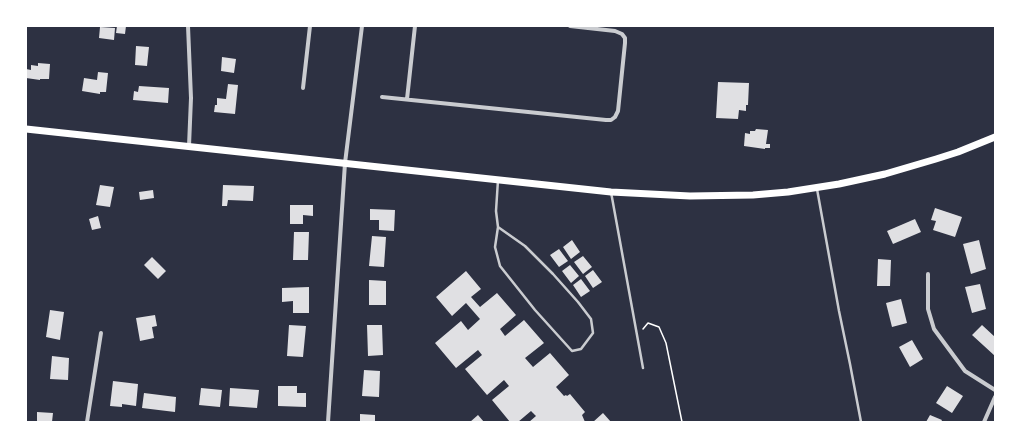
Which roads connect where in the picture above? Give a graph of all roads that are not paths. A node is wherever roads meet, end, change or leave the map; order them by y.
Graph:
1 (188, 26) edge
2 (310, 26) edge
3 (362, 26) edge
4 (415, 26) edge
5 (570, 26) edge
6 (303, 88) dead end
7 (382, 97) dead end
8 (407, 99) junction
9 (26, 129) edge
10 (995, 137) edge
11 (189, 146) junction
12 (345, 164) junction
13 (498, 180) junction
14 (817, 188) junction
15 (611, 192) junction
16 (498, 227) junction
17 (928, 274) dead end
18 (101, 333) dead end
19 (643, 368) dead end
20 (995, 390) edge
21 (995, 397) edge
22 (87, 422) edge
23 (328, 422) edge
24 (861, 422) edge
25 (984, 422) edge

1 - 11 street
2 - 6 street
3 - 12 street
4 - 8 street
5 - 8 street
7 - 8 street
9 - 11 main road
10 - 14 main road
11 - 12 main road
12 - 13 main road
12 - 23 street
13 - 15 main road
13 - 16 lane
14 - 15 main road
14 - 24 lane
15 - 19 lane
16 - 16 lane
17 - 20 street
18 - 22 street
21 - 25 street

